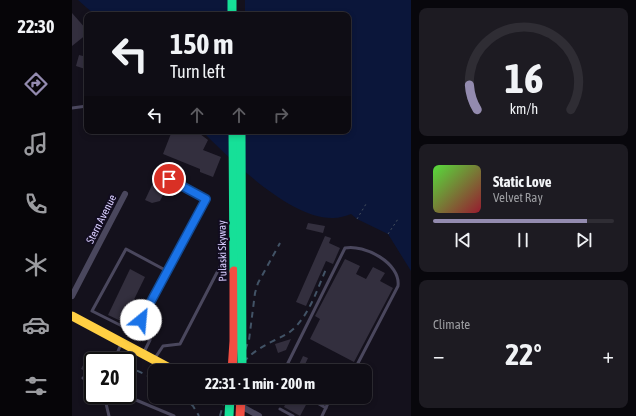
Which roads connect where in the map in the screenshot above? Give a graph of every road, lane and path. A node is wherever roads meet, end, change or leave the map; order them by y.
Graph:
1 (232, 0) edge
2 (240, 0) edge
3 (232, 12) edge
4 (240, 12) edge
5 (84, 106) edge
6 (72, 108) edge
7 (233, 134) edge
8 (241, 134) edge
9 (157, 172) dead end
10 (125, 194) dead end
11 (366, 204) dead end
12 (357, 219) dead end
13 (398, 219) dead end
14 (388, 234) dead end
15 (224, 259) dead end
16 (167, 272) junction
17 (72, 296) edge
18 (72, 316) edge
19 (135, 333) junction
20 (122, 342) junction
21 (118, 352) edge
22 (143, 354) junction
23 (154, 360) junction
24 (162, 364) edge
25 (232, 364) edge
26 (242, 364) edge
27 (287, 364) edge
28 (358, 364) edge
29 (136, 400) edge
30 (106, 404) edge
31 (230, 404) edge
32 (232, 404) edge
33 (237, 404) edge
34 (242, 404) edge
35 (319, 404) edge
36 (328, 404) edge
37 (326, 408) junction
38 (280, 410) dead end
39 (109, 416) edge
40 (174, 416) edge
41 (228, 416) edge
42 (233, 416) edge
43 (241, 416) edge
44 (259, 416) edge
45 (293, 416) edge
46 (322, 416) edge

1 - 3 main road
2 - 4 main road
5 - 6 lane
7 - 25 main road, Pulaski Skyway
8 - 26 main road, Pulaski Skyway, bridge
9 - 16 lane
10 - 17 street, Stern Avenue
11 - 12 path
13 - 14 path
15 - 23 lane
16 - 19 lane
16 - 19 lane
18 - 20 main road
19 - 22 lane
20 - 21 lane
20 - 22 main road
22 - 23 main road
23 - 24 main road
27 - 28 lane
29 - 40 lane
30 - 39 lane
31 - 41 main road, bridge
32 - 42 main road, bridge
33 - 44 street
34 - 43 main road, bridge
35 - 37 lane
36 - 37 lane
37 - 46 lane
38 - 45 lane

